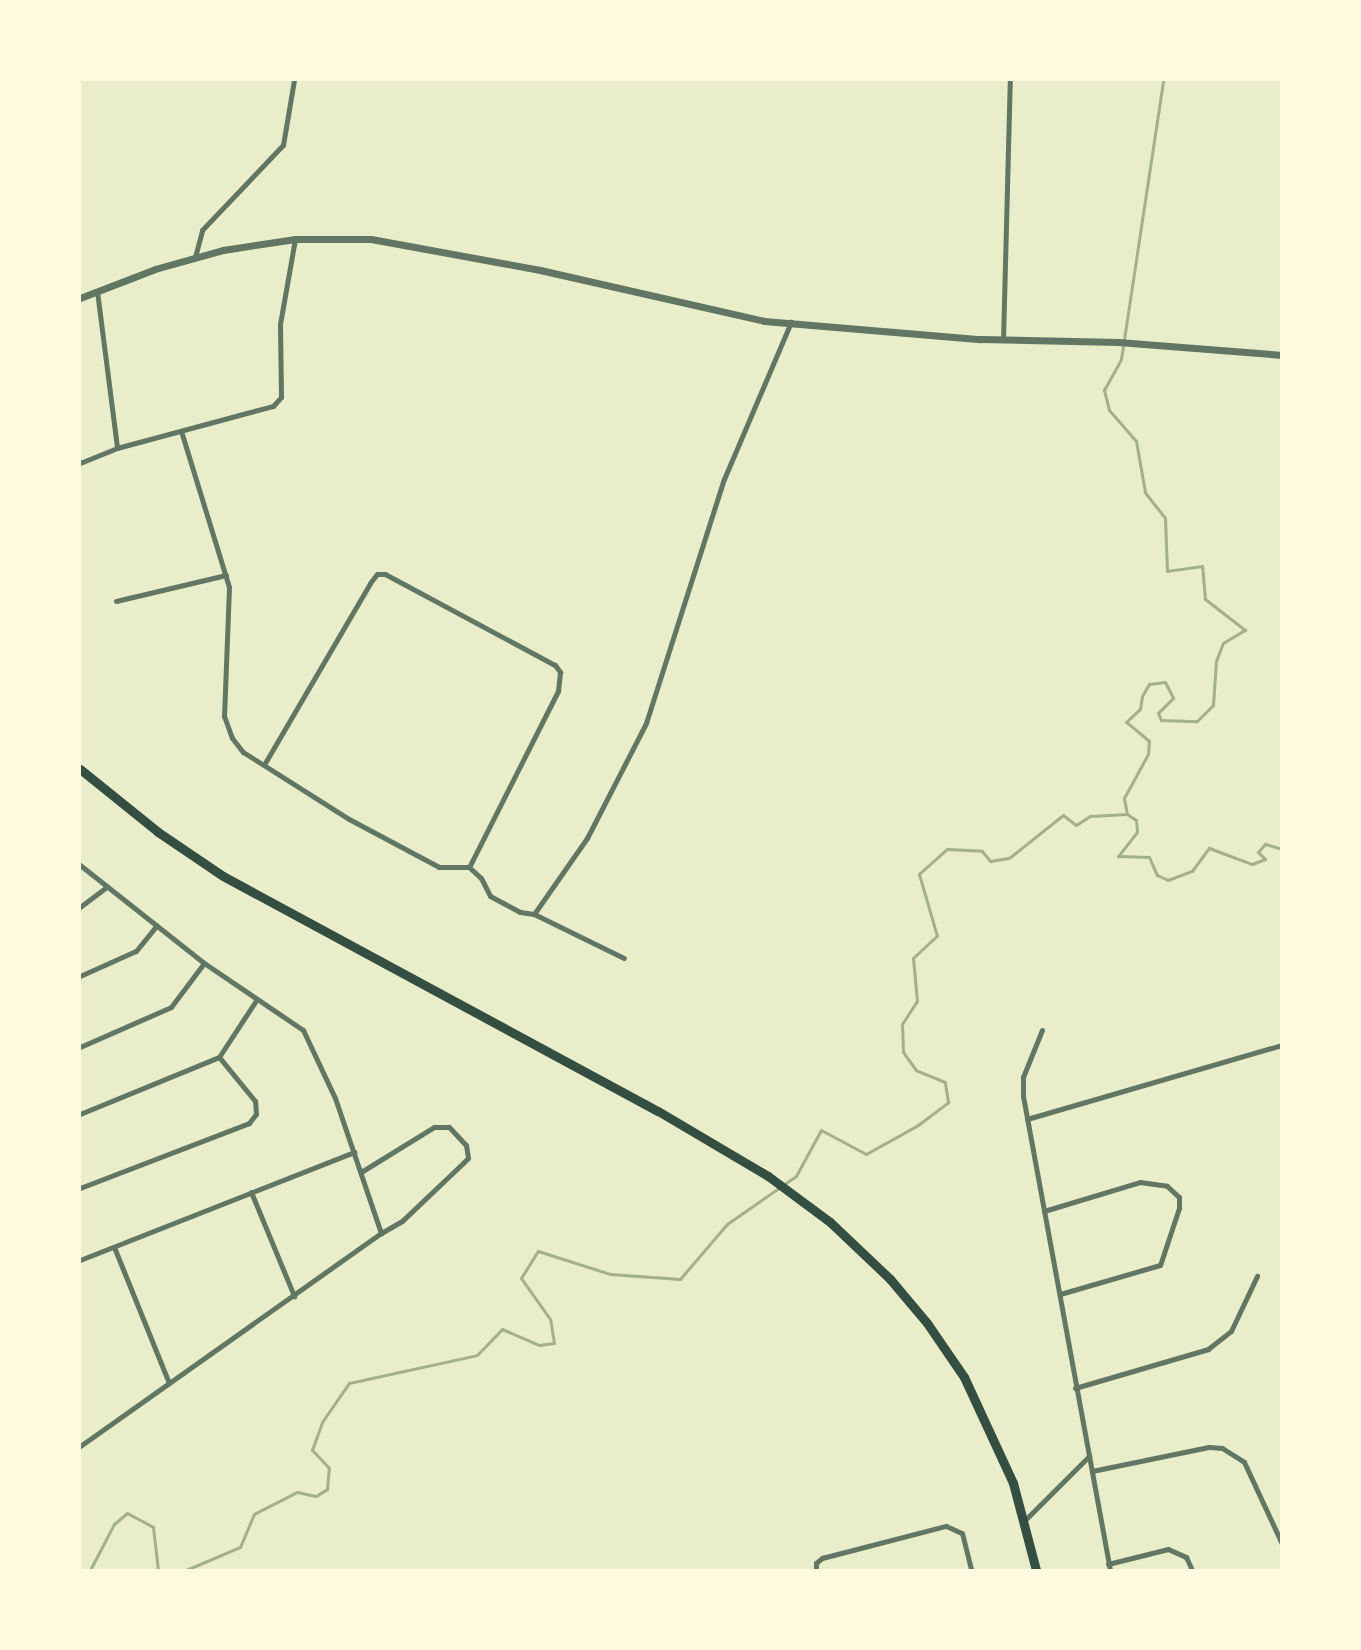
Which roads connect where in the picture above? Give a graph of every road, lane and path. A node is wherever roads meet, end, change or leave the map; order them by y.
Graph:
1 (294, 80) edge
2 (1010, 80) edge
3 (296, 239) junction
4 (195, 257) junction
5 (97, 291) junction
6 (80, 298) edge
7 (791, 322) junction
8 (1003, 340) junction
9 (1281, 356) edge
10 (181, 431) junction
11 (117, 448) junction
12 (80, 463) edge
13 (226, 576) junction
14 (116, 601) dead end
15 (265, 763) junction
16 (80, 769) edge
17 (80, 865) edge
18 (469, 867) junction
19 (107, 887) junction
20 (80, 907) edge
21 (534, 914) junction
22 (157, 926) junction
23 (624, 958) dead end
24 (204, 963) junction
25 (80, 976) edge
26 (258, 999) junction
27 (1042, 1030) dead end
28 (1281, 1045) edge
29 (80, 1047) edge
30 (219, 1057) junction
31 (80, 1114) edge
32 (1027, 1119) junction
33 (354, 1152) junction
34 (361, 1172) junction
35 (80, 1188) edge
36 (250, 1192) junction
37 (1044, 1211) junction
38 (381, 1233) junction
39 (114, 1247) junction
40 (80, 1260) edge
41 (1257, 1276) dead end
42 (1060, 1294) junction
43 (294, 1296) junction
44 (169, 1383) junction
45 (1075, 1388) junction
46 (80, 1446) edge
47 (1089, 1456) junction
48 (1092, 1471) junction
49 (1025, 1520) junction
50 (1281, 1544) edge
51 (1109, 1567) edge
52 (816, 1570) edge
53 (971, 1570) edge
54 (1036, 1570) edge
55 (1192, 1570) edge

1 - 4 street
2 - 8 street
3 - 4 street
3 - 7 street
3 - 10 street
4 - 5 street
5 - 6 street
5 - 11 street
7 - 8 street
7 - 21 street
8 - 9 street
10 - 11 street
10 - 13 street
11 - 12 street
13 - 14 street
13 - 15 street
15 - 18 street
15 - 18 street
16 - 49 main road
17 - 19 street
18 - 21 street
19 - 20 street
19 - 22 street
21 - 23 street
22 - 24 street
22 - 25 street
24 - 26 street
24 - 29 street
26 - 30 street
26 - 33 street
27 - 32 street
28 - 32 street
30 - 31 street
30 - 35 street
32 - 37 street
33 - 34 street
33 - 36 street
34 - 38 street
34 - 38 street
36 - 39 street
36 - 43 street
37 - 42 street
37 - 42 street
38 - 43 street
39 - 40 street
39 - 44 street
41 - 45 street
42 - 45 street
43 - 44 street
44 - 46 street
45 - 47 street
47 - 48 street
47 - 49 street
48 - 50 street
48 - 51 street
49 - 54 main road
51 - 55 street
52 - 53 street

